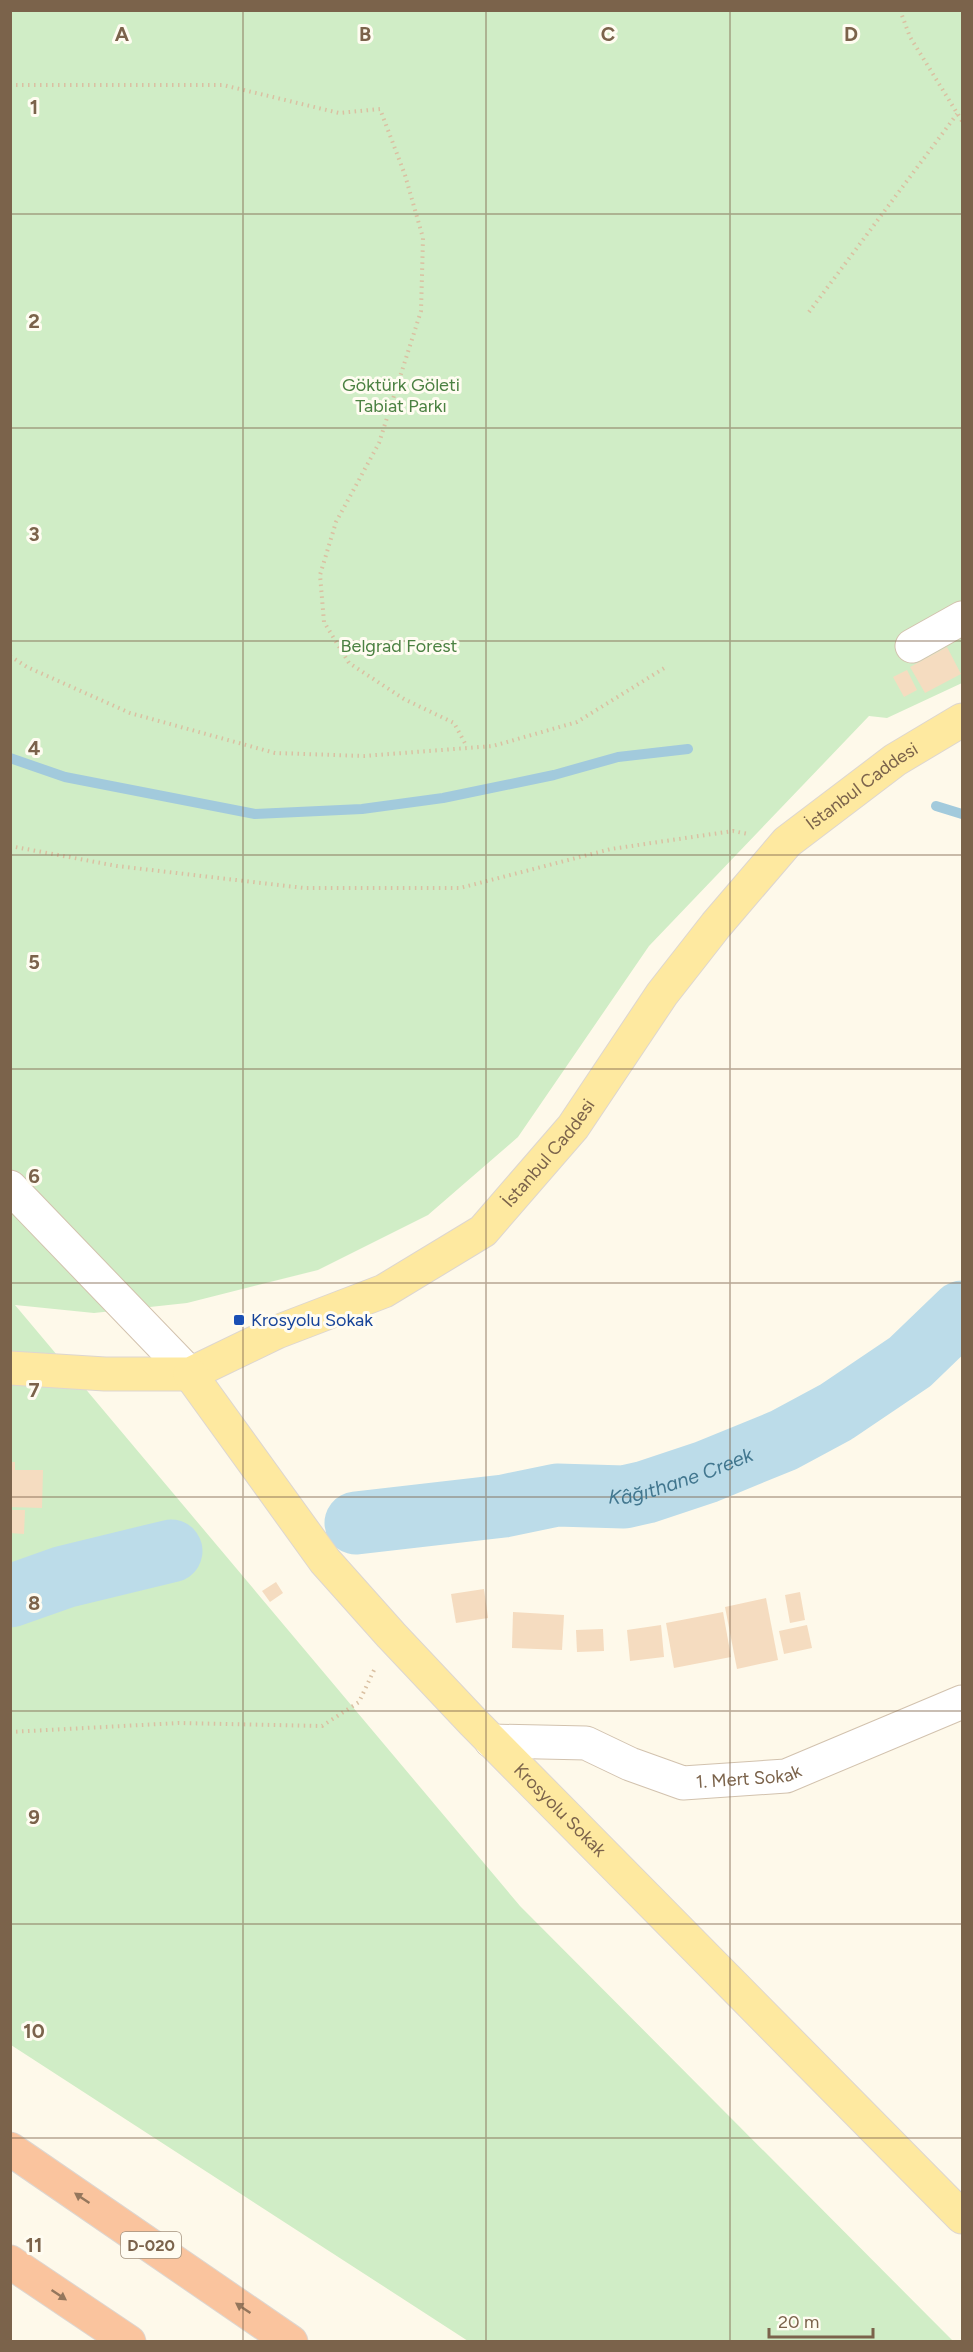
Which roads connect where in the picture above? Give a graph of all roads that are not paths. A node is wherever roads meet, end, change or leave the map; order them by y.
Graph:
1 (963, 618) edge
2 (912, 646) dead end
3 (963, 720) edge
4 (10, 1187) edge
5 (10, 1368) edge
6 (190, 1374) junction
7 (963, 1702) edge
8 (491, 1741) junction
9 (10, 2149) edge
10 (963, 2217) edge
11 (10, 2262) edge
12 (129, 2342) edge
13 (291, 2342) edge

1 - 2 street
3 - 6 main road, İstanbul Caddesi
4 - 6 street
5 - 6 main road, İstanbul Caddesi
6 - 8 main road, Krosyolu Sokak
7 - 8 street, 1. Mert Sokak
8 - 10 main road, Krosyolu Sokak
13 -> 9 highway, D-020
11 -> 12 highway

